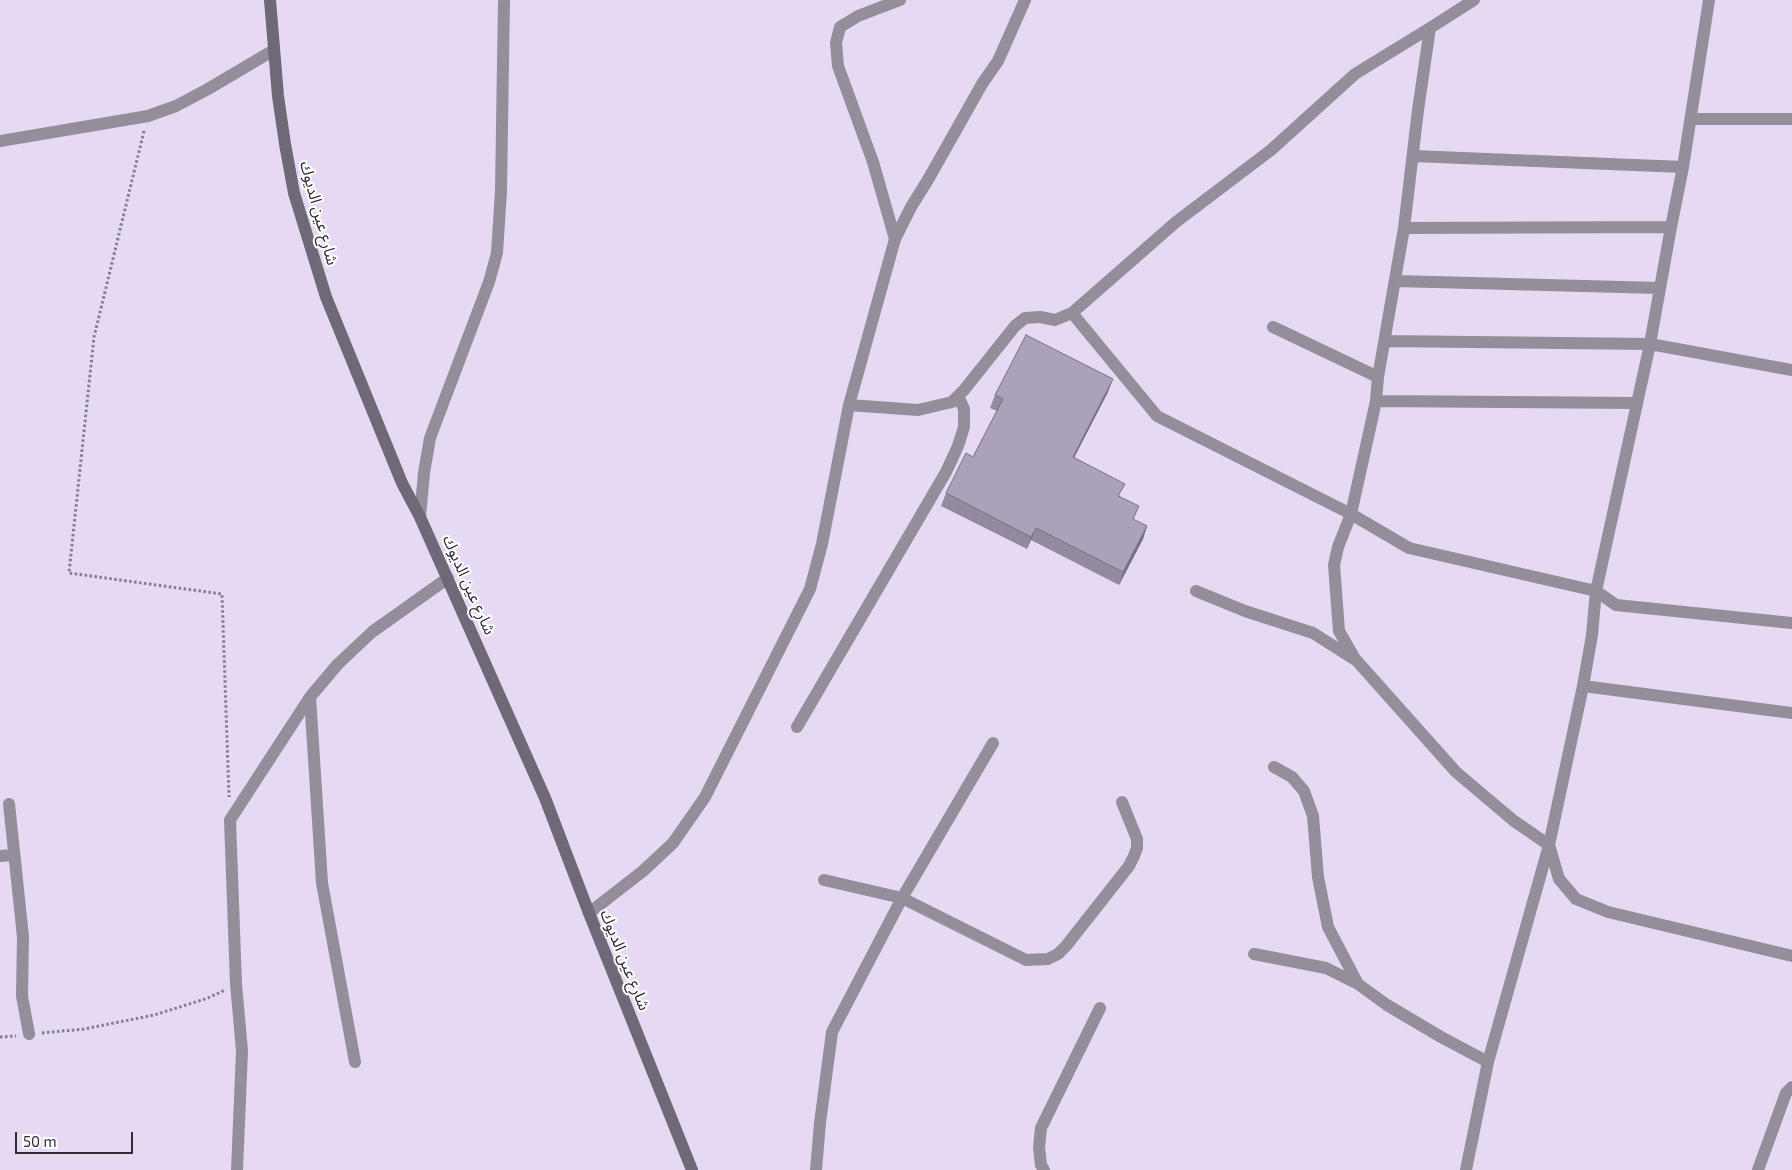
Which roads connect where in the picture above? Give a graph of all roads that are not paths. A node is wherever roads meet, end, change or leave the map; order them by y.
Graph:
1 (270, 0) edge
2 (504, 0) edge
3 (1025, 0) edge
4 (1474, 0) edge
5 (1709, 0) edge
6 (896, 1) edge
7 (1430, 28) junction
8 (274, 50) junction
9 (1691, 118) junction
10 (1792, 119) edge
11 (0, 141) edge
12 (1413, 156) junction
13 (1683, 167) junction
14 (1671, 227) junction
15 (1404, 228) junction
16 (895, 239) junction
17 (1396, 281) junction
18 (1660, 288) junction
19 (1072, 313) junction
20 (1273, 327) dead end
21 (1385, 341) junction
22 (1650, 344) junction
23 (1792, 370) edge
24 (1378, 377) junction
25 (958, 396) junction
26 (1376, 401) junction
27 (1636, 403) junction
28 (849, 405) junction
29 (1351, 514) junction
30 (420, 517) junction
31 (448, 578) junction
32 (1196, 591) dead end
33 (1596, 591) junction
34 (1792, 623) edge
35 (1357, 661) junction
36 (1583, 686) junction
37 (310, 697) junction
38 (1792, 713) edge
39 (797, 727) dead end
40 (993, 743) dead end
41 (1274, 766) dead end
42 (1122, 802) dead end
43 (8, 804) dead end
44 (1549, 845) junction
45 (14, 854) junction
46 (0, 856) edge
47 (824, 880) dead end
48 (902, 898) junction
49 (589, 913) junction
50 (1254, 954) dead end
51 (1792, 956) edge
52 (1358, 984) junction
53 (1100, 1008) dead end
54 (29, 1034) road end
55 (355, 1062) dead end
56 (1488, 1062) junction
57 (1792, 1087) edge
58 (237, 1170) edge
59 (692, 1170) edge
60 (816, 1170) edge
61 (1044, 1170) edge
62 (1466, 1170) edge
63 (1758, 1170) edge

1 - 8 main road, شارع عين الديوك
2 - 30 street
3 - 16 street
4 - 7 street
5 - 9 street
6 - 16 street
7 - 12 street
7 - 19 street
8 - 11 street
8 - 30 main road, شارع عين الديوك
9 - 10 street
9 - 13 street
12 - 13 street
12 - 15 street
13 - 14 street
14 - 15 street
14 - 18 street
15 - 17 street
16 - 28 street
17 - 18 street
17 - 21 street
18 - 22 street
19 - 25 street
19 - 29 street
20 - 24 street
21 - 22 street
21 - 24 street
22 - 23 street
22 - 27 street
24 - 26 street
25 - 28 street
25 - 39 street
26 - 27 street
26 - 29 street
27 - 33 street
28 - 49 street
29 - 33 street
29 - 35 street
30 - 31 main road, شارع عين الديوك
31 - 37 street
31 - 49 main road, شارع عين الديوك
32 - 35 street
33 - 34 street
33 - 36 street
35 - 44 street
36 - 38 street
36 - 44 street
37 - 55 street
37 - 58 street
40 - 48 street
41 - 52 street
42 - 48 street
43 - 45 street
44 - 51 street
44 - 56 street
45 - 46 street
45 - 54 street
47 - 48 street
48 - 60 street
49 - 59 main road, شارع عين الديوك
50 - 52 street
52 - 56 street
53 - 61 street
56 - 62 street
57 - 63 street

